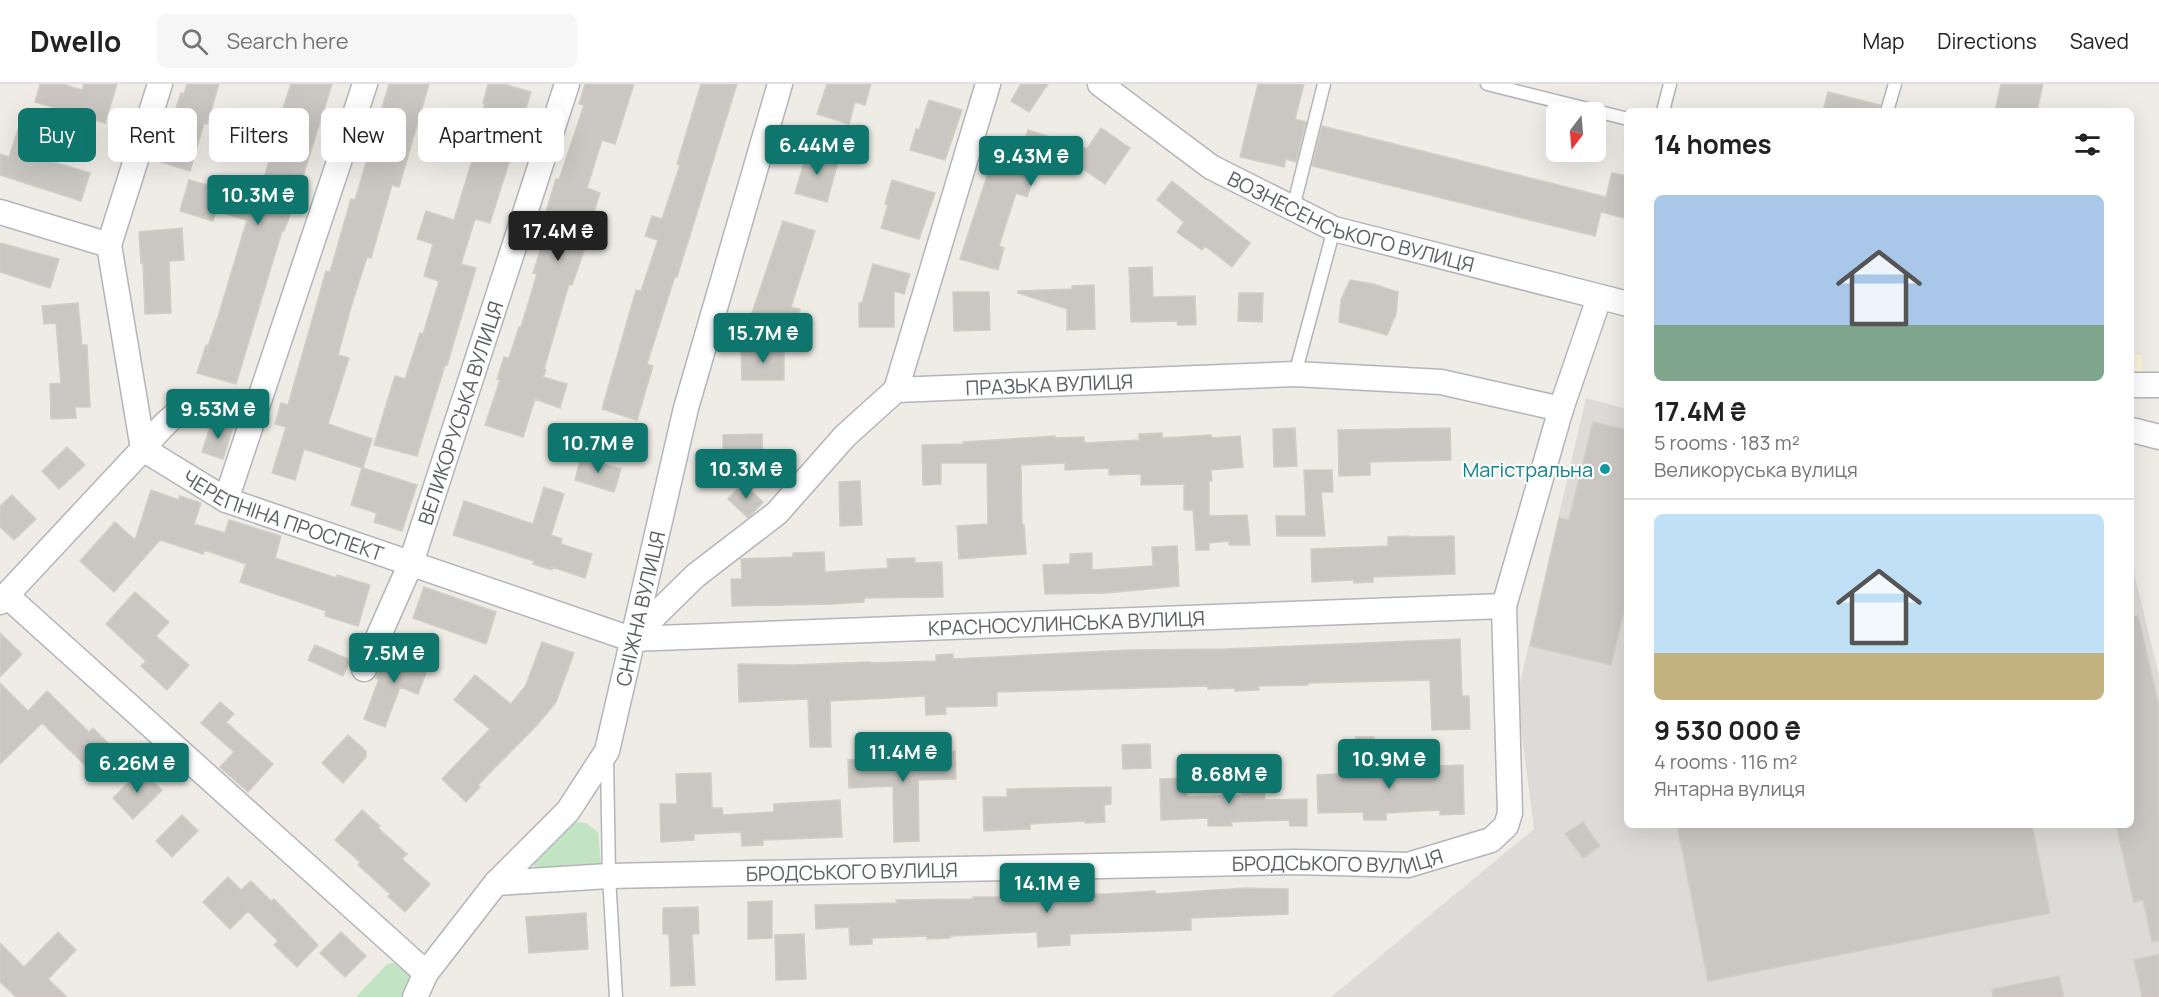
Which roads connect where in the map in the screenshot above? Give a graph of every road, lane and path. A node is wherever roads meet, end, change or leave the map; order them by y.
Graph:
1 (160, 84) edge
2 (365, 84) edge
3 (567, 84) edge
4 (780, 84) edge
5 (988, 84) edge
6 (1100, 84) edge
7 (1324, 84) edge
8 (1487, 84) edge
9 (1670, 84) edge
10 (1895, 84) edge
11 (1664, 108) edge
12 (1888, 108) edge
13 (1624, 118) edge
14 (1293, 208) junction
15 (0, 212) edge
16 (1334, 229) junction
17 (109, 245) junction
18 (1599, 297) junction
19 (1624, 303) edge
20 (1295, 374) junction
21 (2134, 385) edge
22 (2159, 385) edge
23 (896, 390) junction
24 (1561, 409) junction
25 (254, 415) junction
26 (2134, 431) edge
27 (2159, 437) edge
28 (143, 449) junction
29 (226, 500) junction
30 (411, 563) junction
31 (3, 599) edge
32 (1504, 606) junction
33 (631, 639) junction
34 (364, 669) dead end
35 (607, 751) junction
36 (609, 876) junction
37 (496, 883) junction
38 (426, 973) junction
39 (416, 997) edge
40 (616, 997) edge

1 - 17 street
2 - 25 street
3 - 30 street, ВЕЛИКОРУСЬКА ВУЛИЦЯ
4 - 33 street, СНІЖНА ВУЛИЦЯ
5 - 23 street
6 - 14 street, ВОЗНЕСЕНСЬКОГО ВУЛИЦЯ
7 - 14 lane
8 - 13 lane
9 - 11 lane
10 - 12 lane
14 - 16 street, ВОЗНЕСЕНСЬКОГО ВУЛИЦЯ
15 - 17 street
16 - 18 street, ВОЗНЕСЕНСЬКОГО ВУЛИЦЯ
16 - 20 lane
17 - 28 street
18 - 19 street, ВОЗНЕСЕНСЬКОГО ВУЛИЦЯ
18 - 24 street
20 - 23 street, ПРАЗЬКА ВУЛИЦЯ
20 - 24 street, ПРАЗЬКА ВУЛИЦЯ
21 - 22 street
23 - 33 street
24 - 32 street
25 - 28 street
25 - 29 street
26 - 27 street
28 - 29 street, ЧЕРЕПНІНА ПРОСПЕКТ
28 - 31 street
29 - 30 street, ЧЕРЕПНІНА ПРОСПЕКТ
30 - 33 street, ЧЕРЕПНІНА ПРОСПЕКТ
30 - 34 street, ВЕЛИКОРУСЬКА ВУЛИЦЯ
31 - 38 street
32 - 33 street, КРАСНОСУЛИНСЬКА ВУЛИЦЯ
32 - 36 street, БРОДСЬКОГО ВУЛИЦЯ
33 - 35 street, СНІЖНА ВУЛИЦЯ
35 - 36 lane, СНІЖНА ВУЛИЦЯ
35 - 37 street, СНІЖНА ВУЛИЦЯ
36 - 37 street, БРОДСЬКОГО ВУЛИЦЯ
36 - 40 lane, СНІЖНА ВУЛИЦЯ
37 - 38 street, СНІЖНА ВУЛИЦЯ
38 - 39 street, СНІЖНА ВУЛИЦЯ

